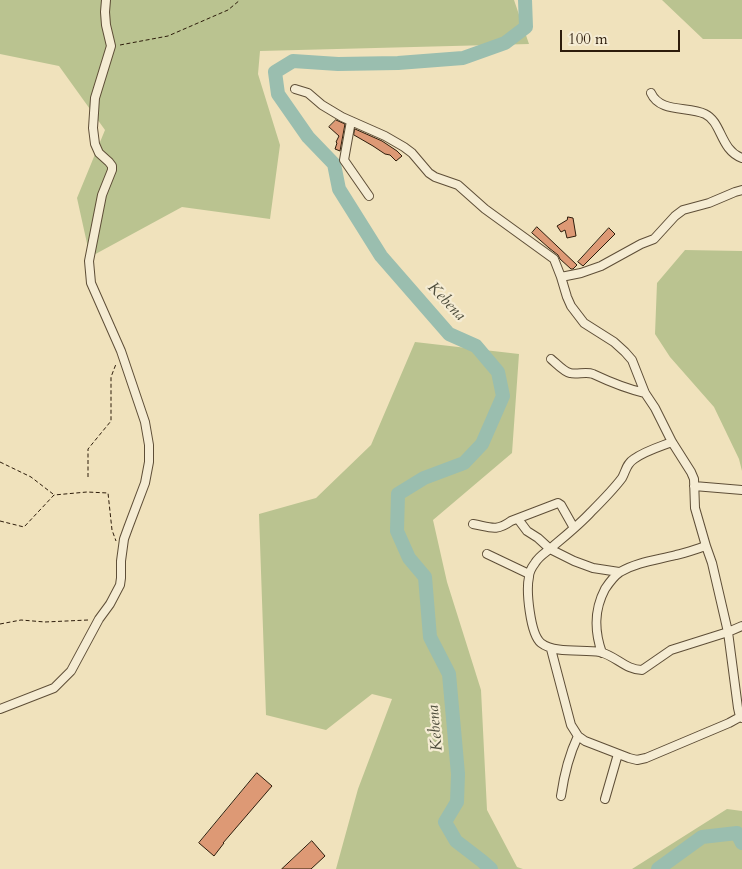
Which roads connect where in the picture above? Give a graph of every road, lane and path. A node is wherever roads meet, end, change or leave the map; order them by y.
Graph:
1 (106, 0) edge
2 (240, 0) edge
3 (112, 46) junction
4 (295, 89) dead end
5 (651, 93) dead end
6 (351, 121) junction
7 (742, 158) edge
8 (742, 190) edge
9 (370, 196) dead end
10 (562, 277) junction
11 (121, 351) junction
12 (551, 359) dead end
13 (645, 393) junction
14 (672, 442) junction
15 (0, 462) edge
16 (88, 477) dead end
17 (694, 486) junction
18 (742, 490) edge
19 (54, 495) junction
20 (518, 519) junction
21 (0, 521) edge
22 (473, 524) dead end
23 (574, 528) junction
24 (117, 545) dead end
25 (706, 546) junction
26 (550, 549) junction
27 (487, 554) dead end
28 (620, 572) junction
29 (529, 574) junction
30 (99, 619) junction
31 (0, 624) edge
32 (742, 626) edge
33 (728, 632) junction
34 (551, 649) junction
35 (602, 653) junction
36 (742, 665) edge
37 (732, 666) junction
38 (0, 709) edge
39 (741, 717) edge
40 (578, 736) junction
41 (618, 754) junction
42 (561, 796) dead end
43 (605, 799) dead end

1 - 3 street
2 - 3 path
3 - 11 street
4 - 6 street
5 - 7 street
6 - 9 street
6 - 10 street
8 - 10 street
10 - 13 street
11 - 16 path
11 - 30 street
12 - 13 street
13 - 14 street
14 - 17 street
14 - 23 street
15 - 19 path
17 - 18 street
17 - 25 street
19 - 21 path
19 - 24 path
20 - 22 street
20 - 23 street
20 - 26 street
23 - 26 street
25 - 28 street
25 - 33 street
26 - 28 street
26 - 29 street
27 - 29 street
28 - 35 street
29 - 34 street
30 - 31 path
30 - 38 street
32 - 33 street
33 - 35 street
33 - 37 street
34 - 35 street
34 - 40 street
36 - 37 street
37 - 39 street
39 - 41 street
40 - 41 street
40 - 42 street
41 - 43 street

